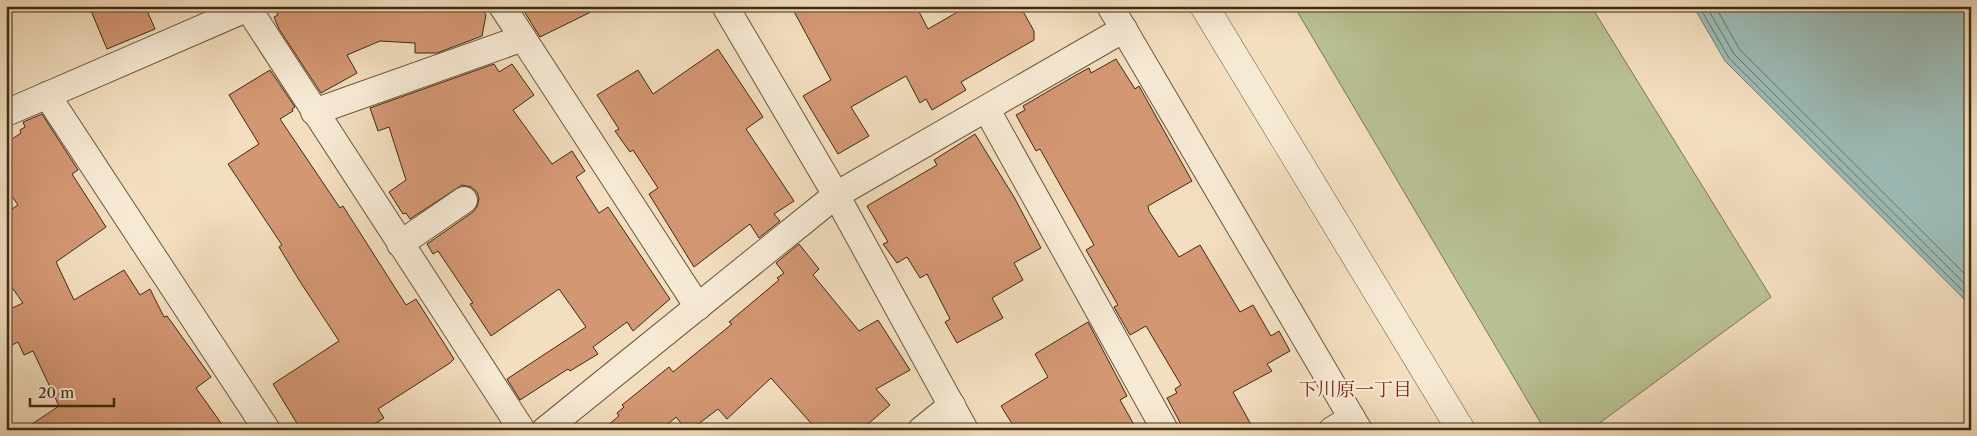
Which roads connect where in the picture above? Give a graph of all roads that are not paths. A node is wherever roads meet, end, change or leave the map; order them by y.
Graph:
1 (502, 6) edge
2 (1110, 6) edge
3 (1204, 6) edge
4 (250, 7) edge
5 (735, 10) edge
6 (1124, 30) junction
7 (522, 38) junction
8 (47, 95) junction
9 (986, 110) junction
10 (314, 112) junction
11 (6, 113) edge
12 (836, 195) junction
13 (464, 200) dead end
14 (400, 244) junction
15 (698, 307) junction
16 (952, 405) junction
17 (1347, 426) edge
18 (267, 430) edge
19 (522, 430) edge
20 (545, 430) edge
21 (921, 430) edge
22 (965, 430) edge
23 (1165, 430) edge
24 (1461, 430) edge

1 - 7 street
2 - 6 street
3 - 24 street
4 - 8 street
4 - 10 street
5 - 12 street
6 - 9 street
6 - 17 street
7 - 10 street
7 - 15 street
8 - 11 street
8 - 18 street
9 - 12 street
9 - 23 street
10 - 14 street
12 - 15 street
12 - 16 street
13 - 14 street
14 - 19 street
15 - 20 street
16 - 21 street
16 - 22 street

